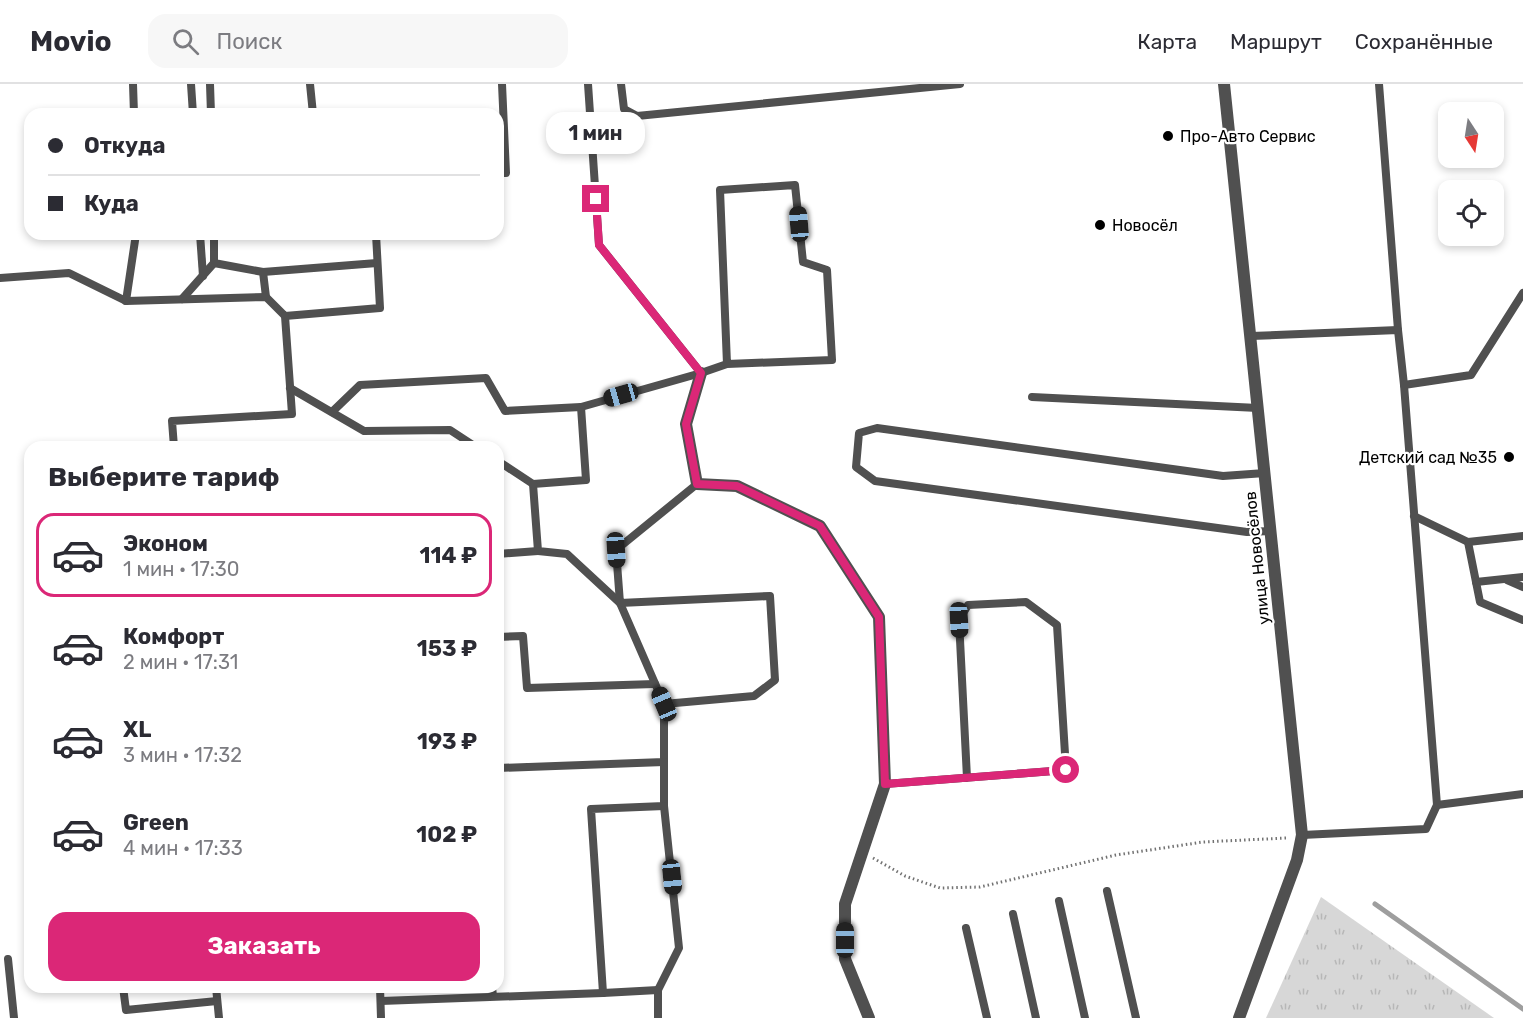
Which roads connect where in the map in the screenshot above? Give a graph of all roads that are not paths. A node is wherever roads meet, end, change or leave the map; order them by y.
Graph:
1 (133, 84) edge
2 (191, 84) edge
3 (210, 84) edge
4 (310, 84) edge
5 (502, 84) edge
6 (588, 84) edge
7 (621, 84) edge
8 (960, 84) edge
9 (1224, 84) edge
10 (1379, 84) edge
11 (134, 108) edge
12 (193, 108) edge
13 (211, 108) edge
14 (312, 108) edge
15 (503, 108) edge
16 (504, 128) edge
17 (504, 173) edge
18 (136, 240) edge
19 (200, 240) edge
20 (214, 240) edge
21 (376, 240) edge
22 (214, 262) junction
23 (377, 263) junction
24 (263, 272) junction
25 (203, 276) junction
26 (0, 278) edge
27 (1523, 293) edge
28 (266, 297) junction
29 (182, 299) junction
30 (126, 301) junction
31 (285, 316) junction
32 (1398, 330) junction
33 (1251, 336) junction
34 (727, 364) junction
35 (701, 373) junction
36 (1404, 385) junction
37 (290, 387) junction
38 (1032, 397) dead end
39 (581, 407) junction
40 (1258, 408) junction
41 (332, 412) junction
42 (174, 441) edge
43 (467, 441) edge
44 (504, 465) edge
45 (1265, 473) junction
46 (533, 484) junction
47 (697, 484) junction
48 (1414, 516) junction
49 (1271, 531) junction
50 (1523, 536) edge
51 (1468, 542) junction
52 (538, 551) junction
53 (504, 554) edge
54 (1523, 577) edge
55 (1503, 579) junction
56 (1476, 582) junction
57 (1523, 587) edge
58 (620, 603) junction
59 (1523, 620) edge
60 (504, 637) edge
61 (655, 684) junction
62 (664, 704) junction
63 (664, 762) junction
64 (504, 768) edge
65 (967, 777) junction
66 (885, 784) junction
67 (1523, 794) edge
68 (1437, 805) junction
69 (664, 806) junction
70 (1302, 836) junction
71 (1107, 891) dead end
72 (1059, 902) dead end
73 (1013, 914) dead end
74 (966, 928) dead end
75 (8, 959) dead end
76 (658, 990) junction
77 (504, 992) edge
78 (124, 993) edge
79 (216, 993) edge
80 (380, 993) edge
81 (481, 993) edge
82 (603, 993) junction
83 (217, 1001) junction
84 (381, 1001) junction
85 (14, 1018) edge
86 (219, 1018) edge
87 (381, 1018) edge
88 (658, 1018) edge
89 (869, 1018) edge
90 (987, 1018) edge
91 (1036, 1018) edge
92 (1085, 1018) edge
93 (1136, 1018) edge
94 (1239, 1018) edge

1 - 11 lane
2 - 12 lane
3 - 13 lane
4 - 14 lane
5 - 15 lane
6 - 35 lane
7 - 8 lane
9 - 33 street, улица Новосёлов
10 - 32 lane
16 - 17 lane
18 - 30 lane
19 - 25 lane
20 - 22 lane
21 - 23 lane
22 - 24 lane
22 - 25 lane
23 - 24 lane
23 - 31 lane
24 - 28 lane
25 - 29 lane
26 - 30 lane
27 - 36 lane
28 - 29 lane
28 - 31 lane
29 - 30 lane
31 - 37 lane
32 - 33 lane
32 - 36 lane
33 - 40 street, улица Новосёлов
34 - 34 lane
34 - 35 lane
35 - 39 lane
35 - 47 street
36 - 48 lane
37 - 41 lane
37 - 42 lane
38 - 40 lane
39 - 41 lane
39 - 46 lane
40 - 45 street, улица Новосёлов
41 - 43 lane
44 - 46 lane
45 - 49 street, улица Новосёлов
45 - 49 lane
46 - 52 lane
47 - 58 lane
47 - 66 street
48 - 51 lane
48 - 68 lane
49 - 70 street, улица Новосёлов
50 - 51 lane
51 - 56 lane
52 - 53 lane
52 - 58 lane
54 - 55 lane
55 - 56 lane
55 - 57 lane
56 - 59 lane
58 - 61 lane
58 - 62 lane
60 - 61 lane
61 - 62 lane
62 - 63 lane
63 - 64 lane
63 - 69 lane
65 - 65 lane
65 - 66 lane
66 - 89 street
67 - 68 lane
68 - 70 lane
69 - 76 lane
69 - 82 lane
70 - 94 street, улица Новосёлов
71 - 93 lane
72 - 92 lane
73 - 91 lane
74 - 90 lane
75 - 85 lane
76 - 82 lane
76 - 88 lane
77 - 82 lane
78 - 83 lane
79 - 83 lane
80 - 84 lane
81 - 84 lane
83 - 86 lane
84 - 87 lane

